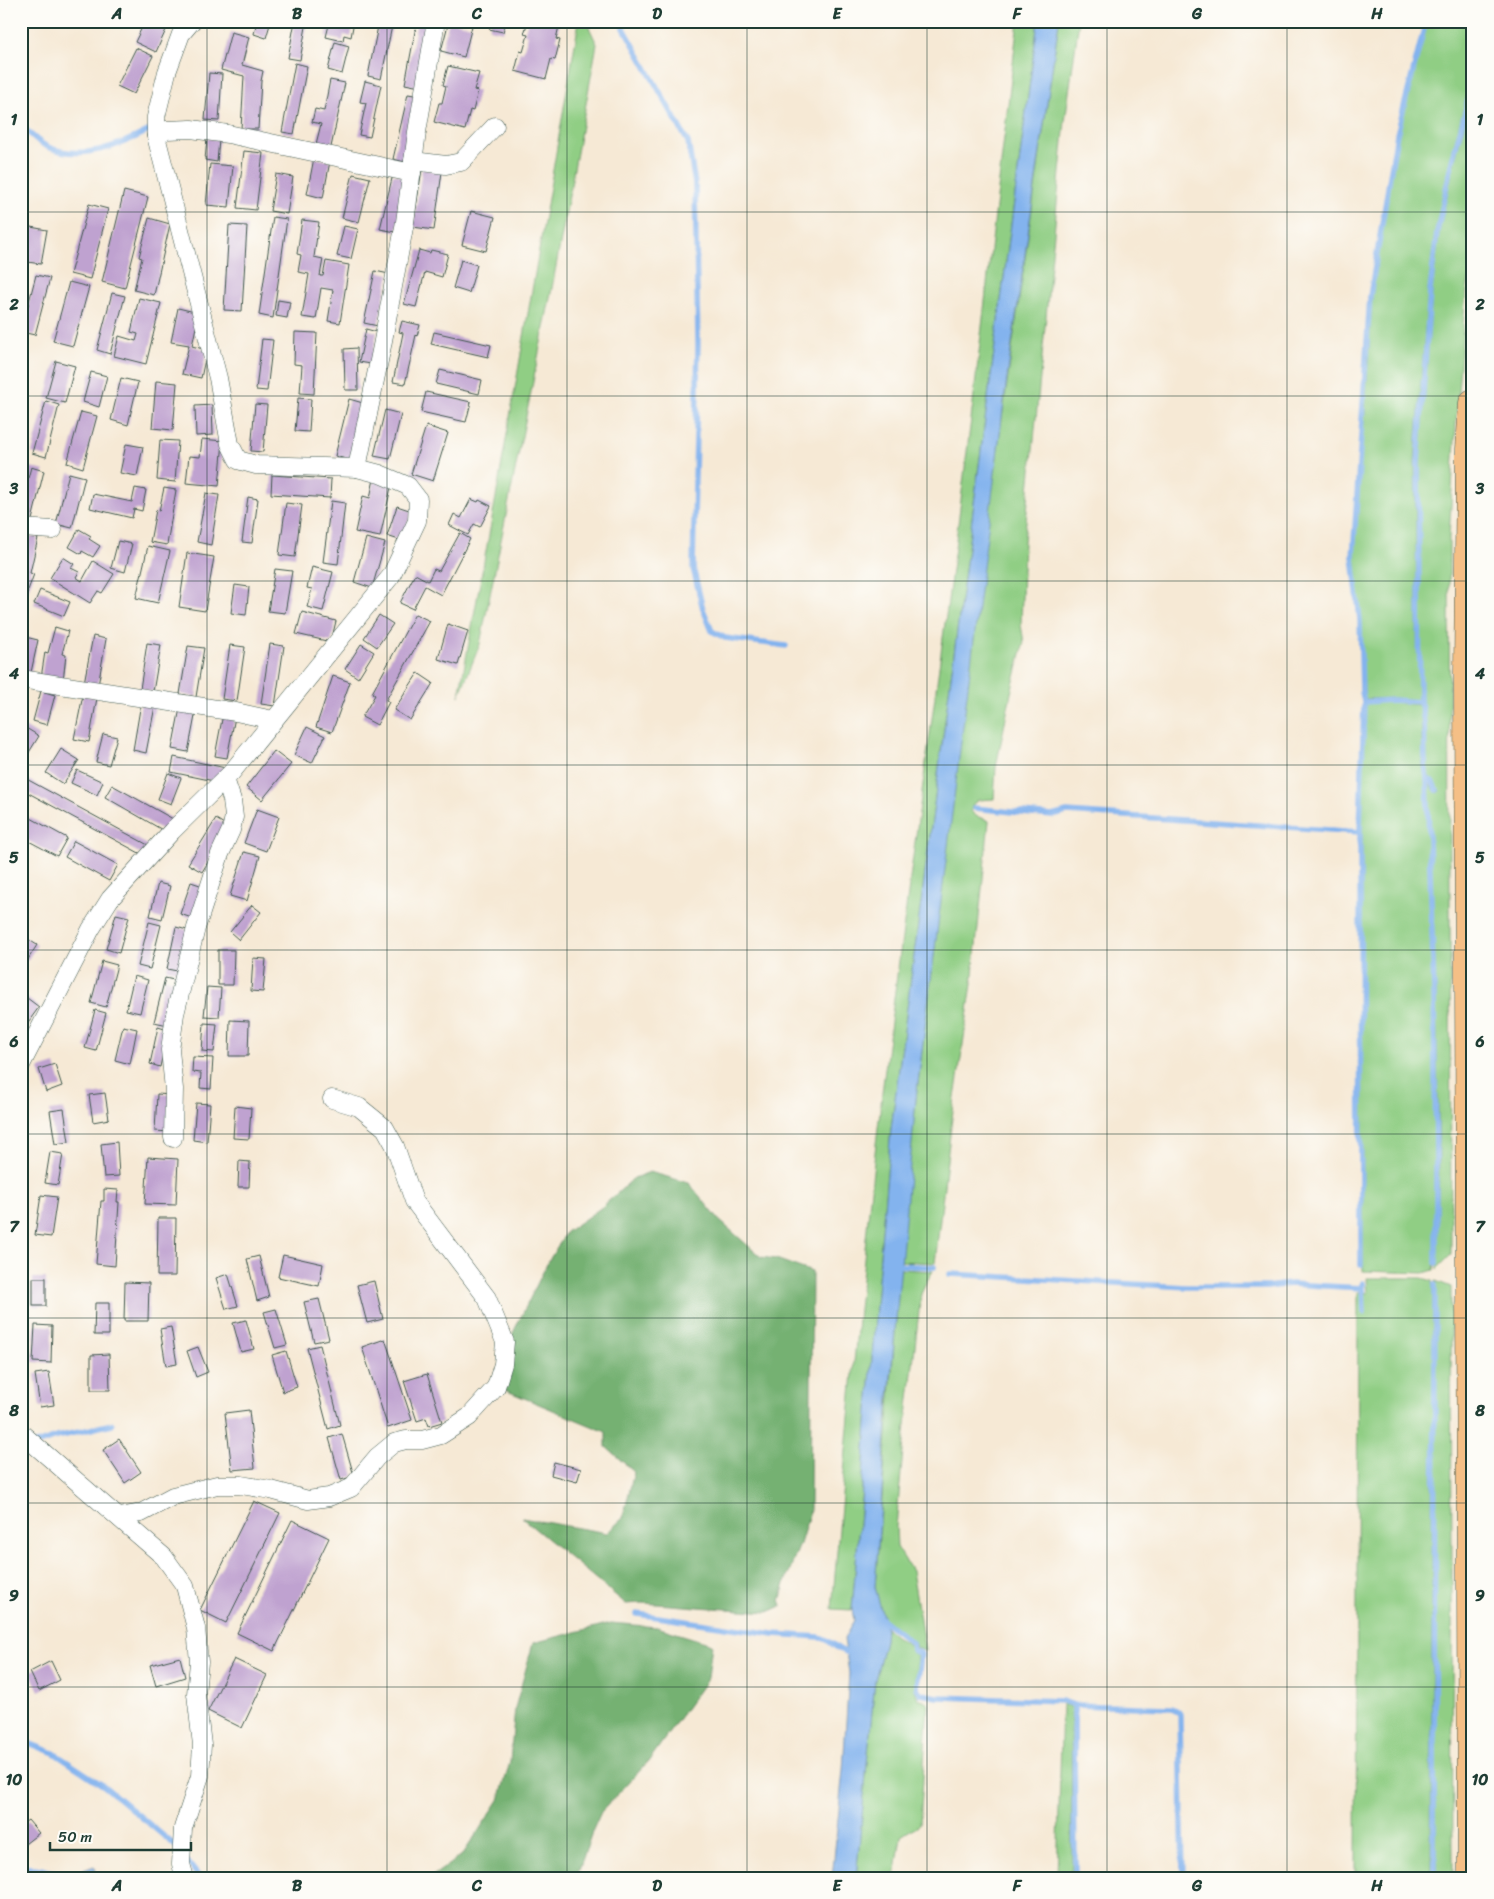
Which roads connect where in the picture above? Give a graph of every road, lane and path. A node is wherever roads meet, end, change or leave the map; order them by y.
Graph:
1 (192, 21) edge
2 (436, 21) edge
3 (495, 126) dead end
4 (156, 136) junction
5 (412, 167) junction
6 (1473, 403) edge
7 (357, 468) junction
8 (21, 528) edge
9 (53, 530) dead end
10 (21, 679) edge
11 (273, 720) junction
12 (225, 779) junction
13 (21, 1065) edge
14 (332, 1099) dead end
15 (173, 1138) dead end
16 (21, 1434) edge
17 (120, 1517) junction
18 (185, 1878) edge
19 (1472, 1878) edge

1 - 4 street
2 - 5 street
3 - 5 street
4 - 5 street
4 - 7 street
5 - 7 street
6 - 19 highway
7 - 11 street
8 - 9 street
10 - 11 street
11 - 12 street
12 - 13 street
12 - 15 street
14 - 17 street
16 - 17 street
17 - 18 street

